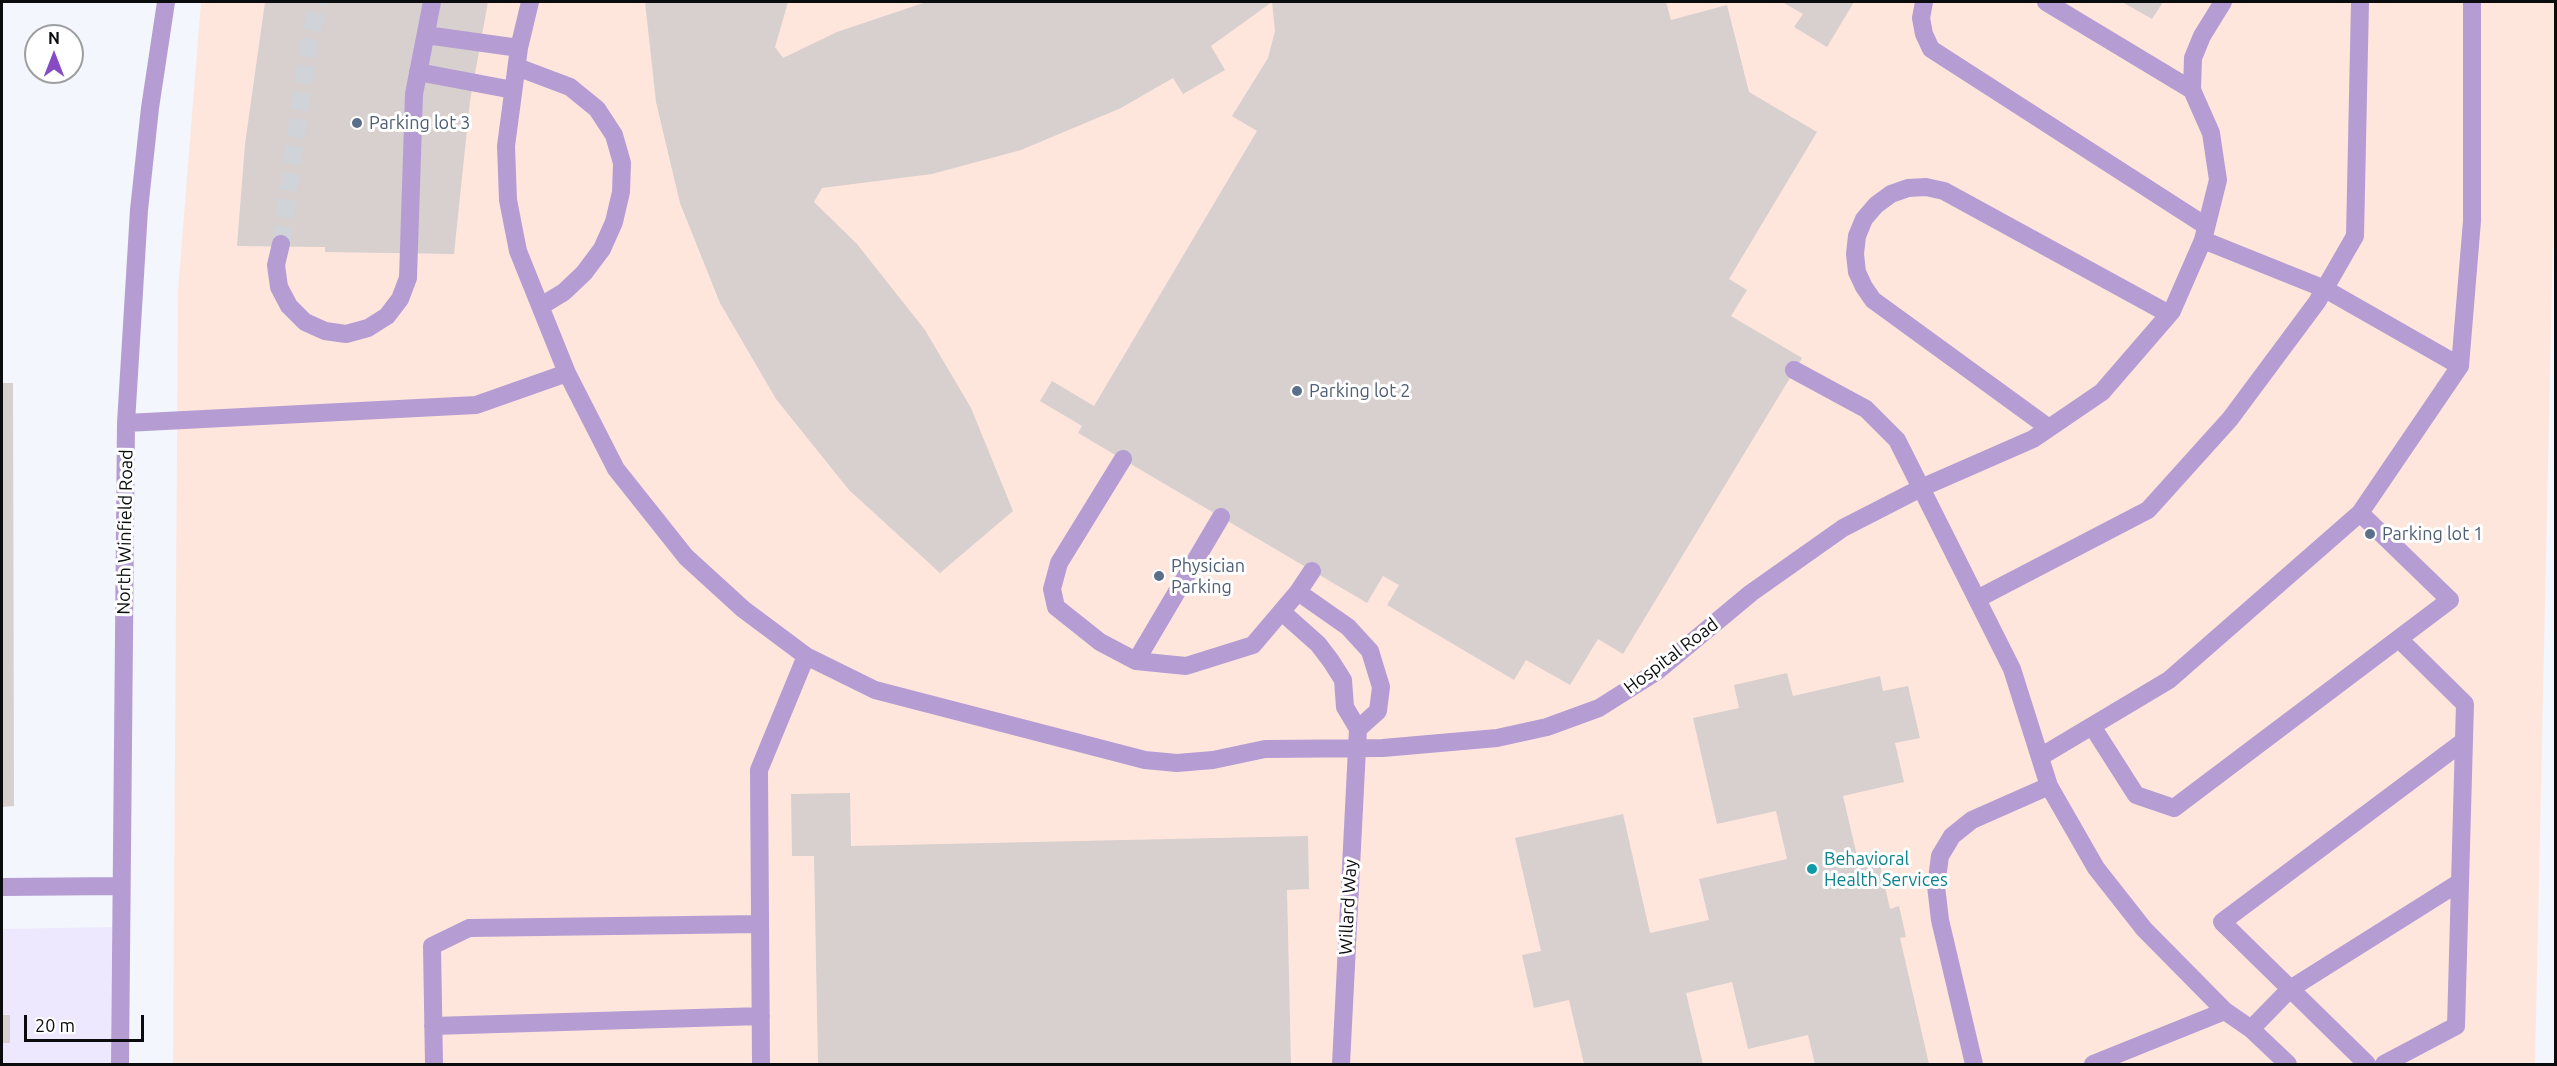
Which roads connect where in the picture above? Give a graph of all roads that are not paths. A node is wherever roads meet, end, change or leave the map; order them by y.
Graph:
1 (166, 2) edge
2 (432, 2) edge
3 (530, 2) edge
4 (1924, 2) edge
5 (2046, 2) edge
6 (2223, 2) edge
7 (2360, 2) edge
8 (2472, 2) edge
9 (426, 35) junction
10 (519, 48) junction
11 (517, 67) junction
12 (418, 72) junction
13 (513, 90) junction
14 (2192, 90) junction
15 (2205, 233) junction
16 (281, 244) tunnel mouth
17 (2325, 289) junction
18 (541, 306) junction
19 (2169, 314) junction
20 (2460, 366) junction
21 (1794, 370) dead end
22 (567, 374) junction
23 (126, 423) junction
24 (2049, 428) junction
25 (1123, 459) dead end
26 (1921, 488) junction
27 (2360, 513) junction
28 (1221, 517) dead end
29 (1312, 571) dead end
30 (1298, 592) junction
31 (1977, 599) junction
32 (1282, 612) junction
33 (2398, 639) junction
34 (806, 656) junction
35 (1136, 661) junction
36 (2092, 726) junction
37 (1358, 729) junction
38 (2464, 741) junction
39 (1356, 749) junction
40 (2040, 757) junction
41 (2049, 786) junction
42 (2460, 882) junction
43 (120, 886) junction
44 (2, 887) edge
45 (760, 924) junction
46 (2290, 989) junction
47 (2225, 1011) junction
48 (761, 1016) junction
49 (433, 1026) junction
50 (2251, 1029) junction
51 (120, 1065) edge
52 (434, 1065) edge
53 (761, 1065) edge
54 (1341, 1065) edge
55 (1974, 1065) edge
56 (2093, 1065) edge
57 (2288, 1065) edge
58 (2367, 1065) edge
59 (2384, 1065) edge

1 - 23 street, North Winfield Road
2 - 9 street
3 - 10 street, Hospital Road
4 - 15 street
5 - 14 street
6 - 14 street
7 - 17 street
8 - 20 street
9 - 10 street
9 - 12 street
10 - 11 street, Hospital Road
11 - 13 street, Hospital Road
11 - 18 street
12 - 13 street
12 - 16 street
13 - 18 street, Hospital Road
14 - 15 street, Hospital Road
15 - 17 street
15 - 19 street, Hospital Road
17 - 20 street
17 - 31 street
18 - 22 street, Hospital Road
19 - 24 street, Hospital Road
19 - 24 street
20 - 27 street
21 - 26 street
22 - 23 street
22 - 34 street, Hospital Road
23 - 43 street, North Winfield Road
24 - 26 street, Hospital Road
25 - 35 street
26 - 31 street
26 - 39 street, Hospital Road
27 - 33 street
27 - 36 street
28 - 35 street
29 - 30 street
30 - 32 street
30 - 37 street
31 - 40 street
32 - 35 street
32 - 37 street
33 - 36 street
33 - 38 street
34 - 39 street, Hospital Road
34 - 45 street
36 - 40 street
37 - 39 street, Willard Way
38 - 42 street
38 - 46 street
39 - 54 street, Willard Way
40 - 41 street
41 - 47 street
41 - 55 street
42 - 46 street
42 - 59 street
43 - 44 street
43 - 51 street, North Winfield Road
45 - 48 street
45 - 49 street
46 - 50 street
46 - 58 street
47 - 50 street
47 - 56 street
48 - 49 street
48 - 53 street
49 - 52 street
50 - 57 street

